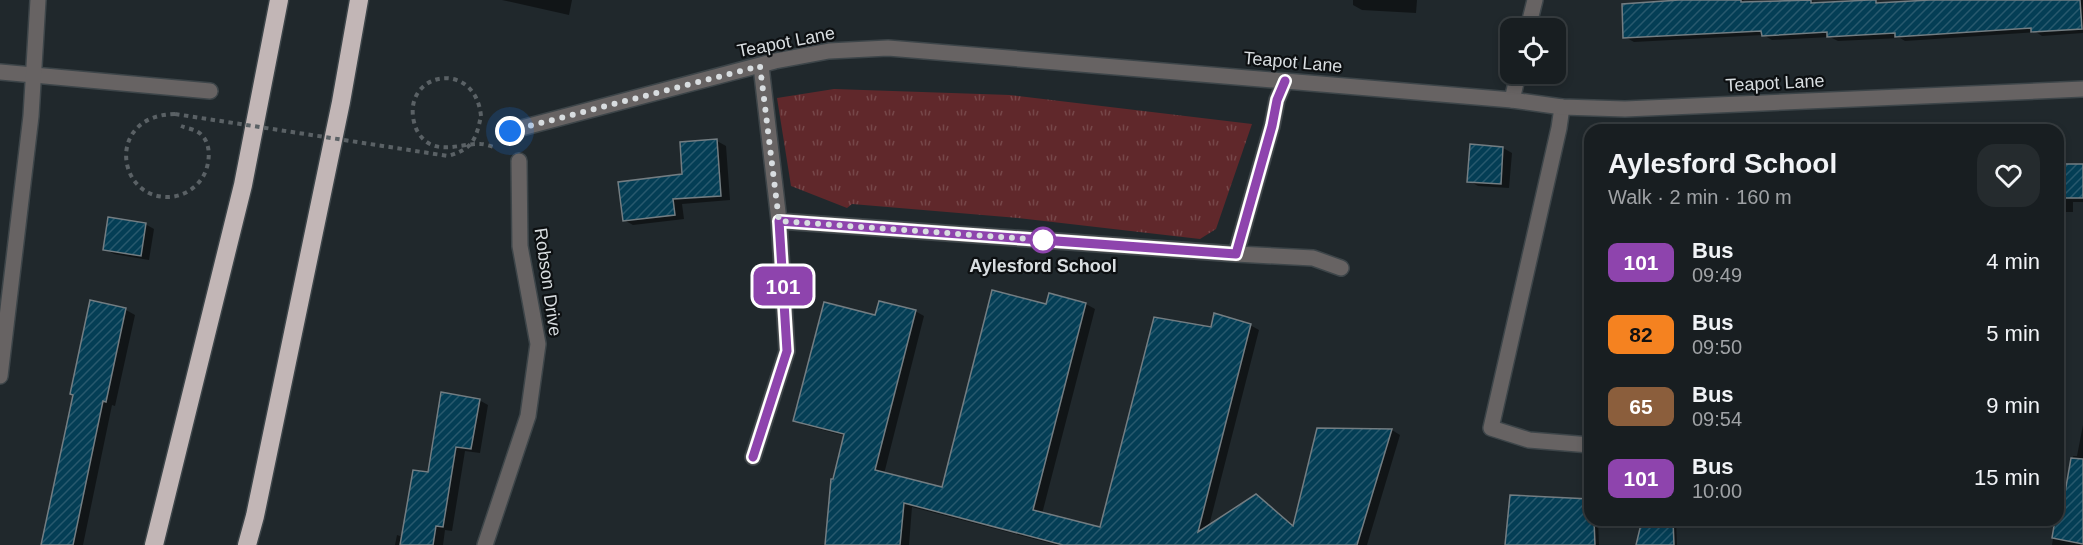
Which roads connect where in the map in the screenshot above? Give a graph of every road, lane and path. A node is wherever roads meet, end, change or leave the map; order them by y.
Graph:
1 (38, 0) edge
2 (279, 0) edge
3 (359, 0) edge
4 (1534, 0) edge
5 (1530, 18) edge
6 (760, 66) junction
7 (0, 72) edge
8 (33, 76) junction
9 (1285, 81) junction
10 (1516, 84) edge
11 (2083, 89) edge
12 (210, 91) dead end
13 (1512, 100) junction
14 (1562, 107) junction
15 (180, 126) dead end
16 (510, 131) dead end
17 (519, 161) joint
18 (779, 221) junction
19 (1236, 254) junction
20 (1341, 268) dead end
21 (0, 376) edge
22 (1584, 445) edge
23 (753, 457) dead end
24 (154, 545) edge
25 (247, 545) edge
26 (485, 545) edge

1 - 8 street
2 - 24 highway
3 - 25 highway
4 - 5 street
6 - 9 street, Teapot Lane
6 - 16 street, Teapot Lane
6 - 18 street
7 - 8 street
8 - 12 street
8 - 21 street
9 - 13 street, Teapot Lane
9 - 19 street
10 - 13 street
11 - 14 street, Teapot Lane
13 - 14 street, Teapot Lane
14 - 22 street
15 - 17 path, bridge
17 - 26 street, Robson Drive
18 - 19 street
18 - 23 street
19 - 20 street

